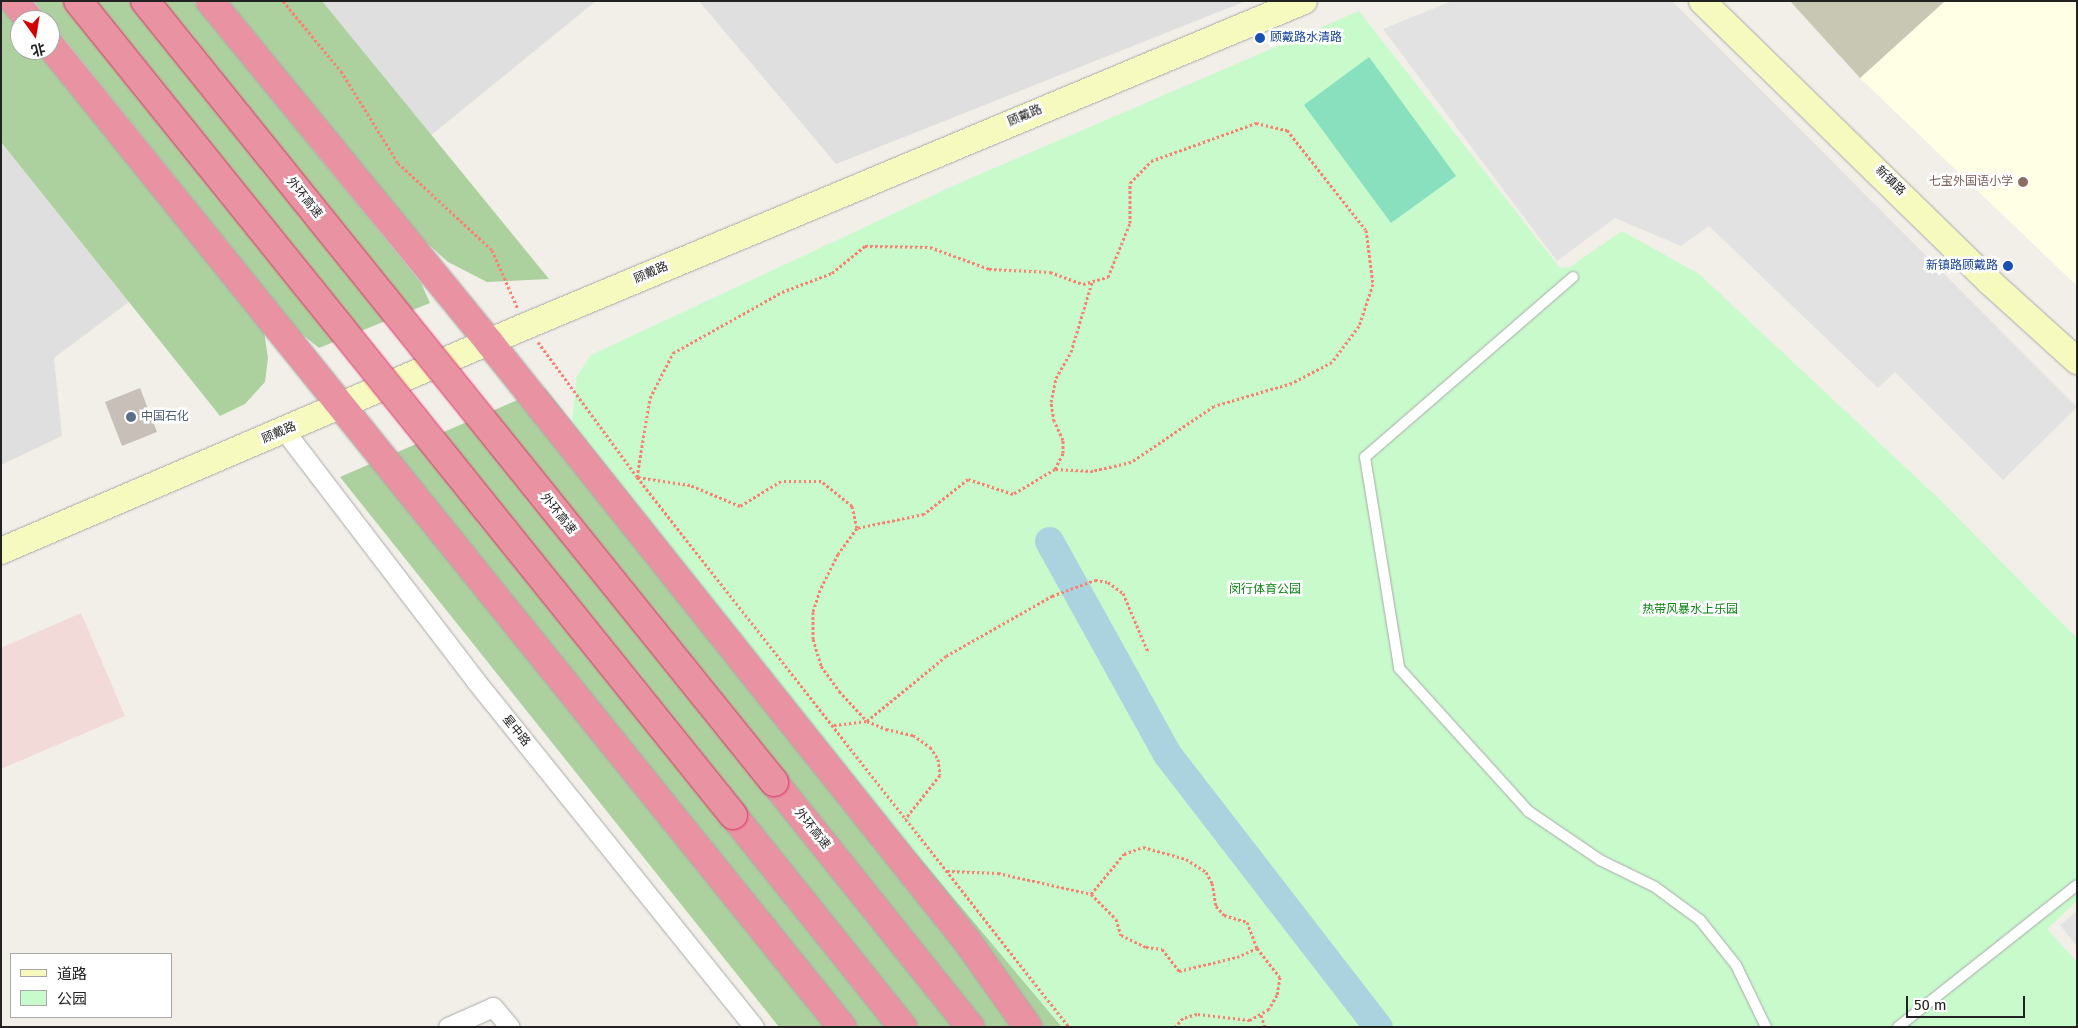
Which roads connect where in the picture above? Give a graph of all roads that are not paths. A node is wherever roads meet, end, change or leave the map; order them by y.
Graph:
1 (78, 1) edge
2 (145, 1) edge
3 (210, 1) edge
4 (1304, 1) edge
5 (1702, 1) edge
6 (60, 57) edge
7 (1572, 277) dead end
8 (489, 342) junction
9 (2077, 361) edge
10 (341, 405) junction
11 (284, 430) junction
12 (1, 551) edge
13 (2077, 885) edge
14 (448, 1027) edge
15 (510, 1027) edge
16 (754, 1027) edge
17 (842, 1027) edge
18 (903, 1027) edge
19 (970, 1027) edge
20 (1028, 1027) edge
21 (1766, 1027) edge
22 (1898, 1027) edge

1 - 18 highway, bridge
2 - 19 highway, 外环高速, bridge
3 - 8 highway
4 - 8 main road, 顾戴路
5 - 9 main road, 新镇路
6 - 10 highway
7 - 21 lane
8 - 10 main road, 顾戴路
8 - 20 highway
10 - 11 main road, 顾戴路
10 - 17 highway
11 - 12 main road, 顾戴路
11 - 16 street, 星中路
13 - 22 lane
14 - 15 street

